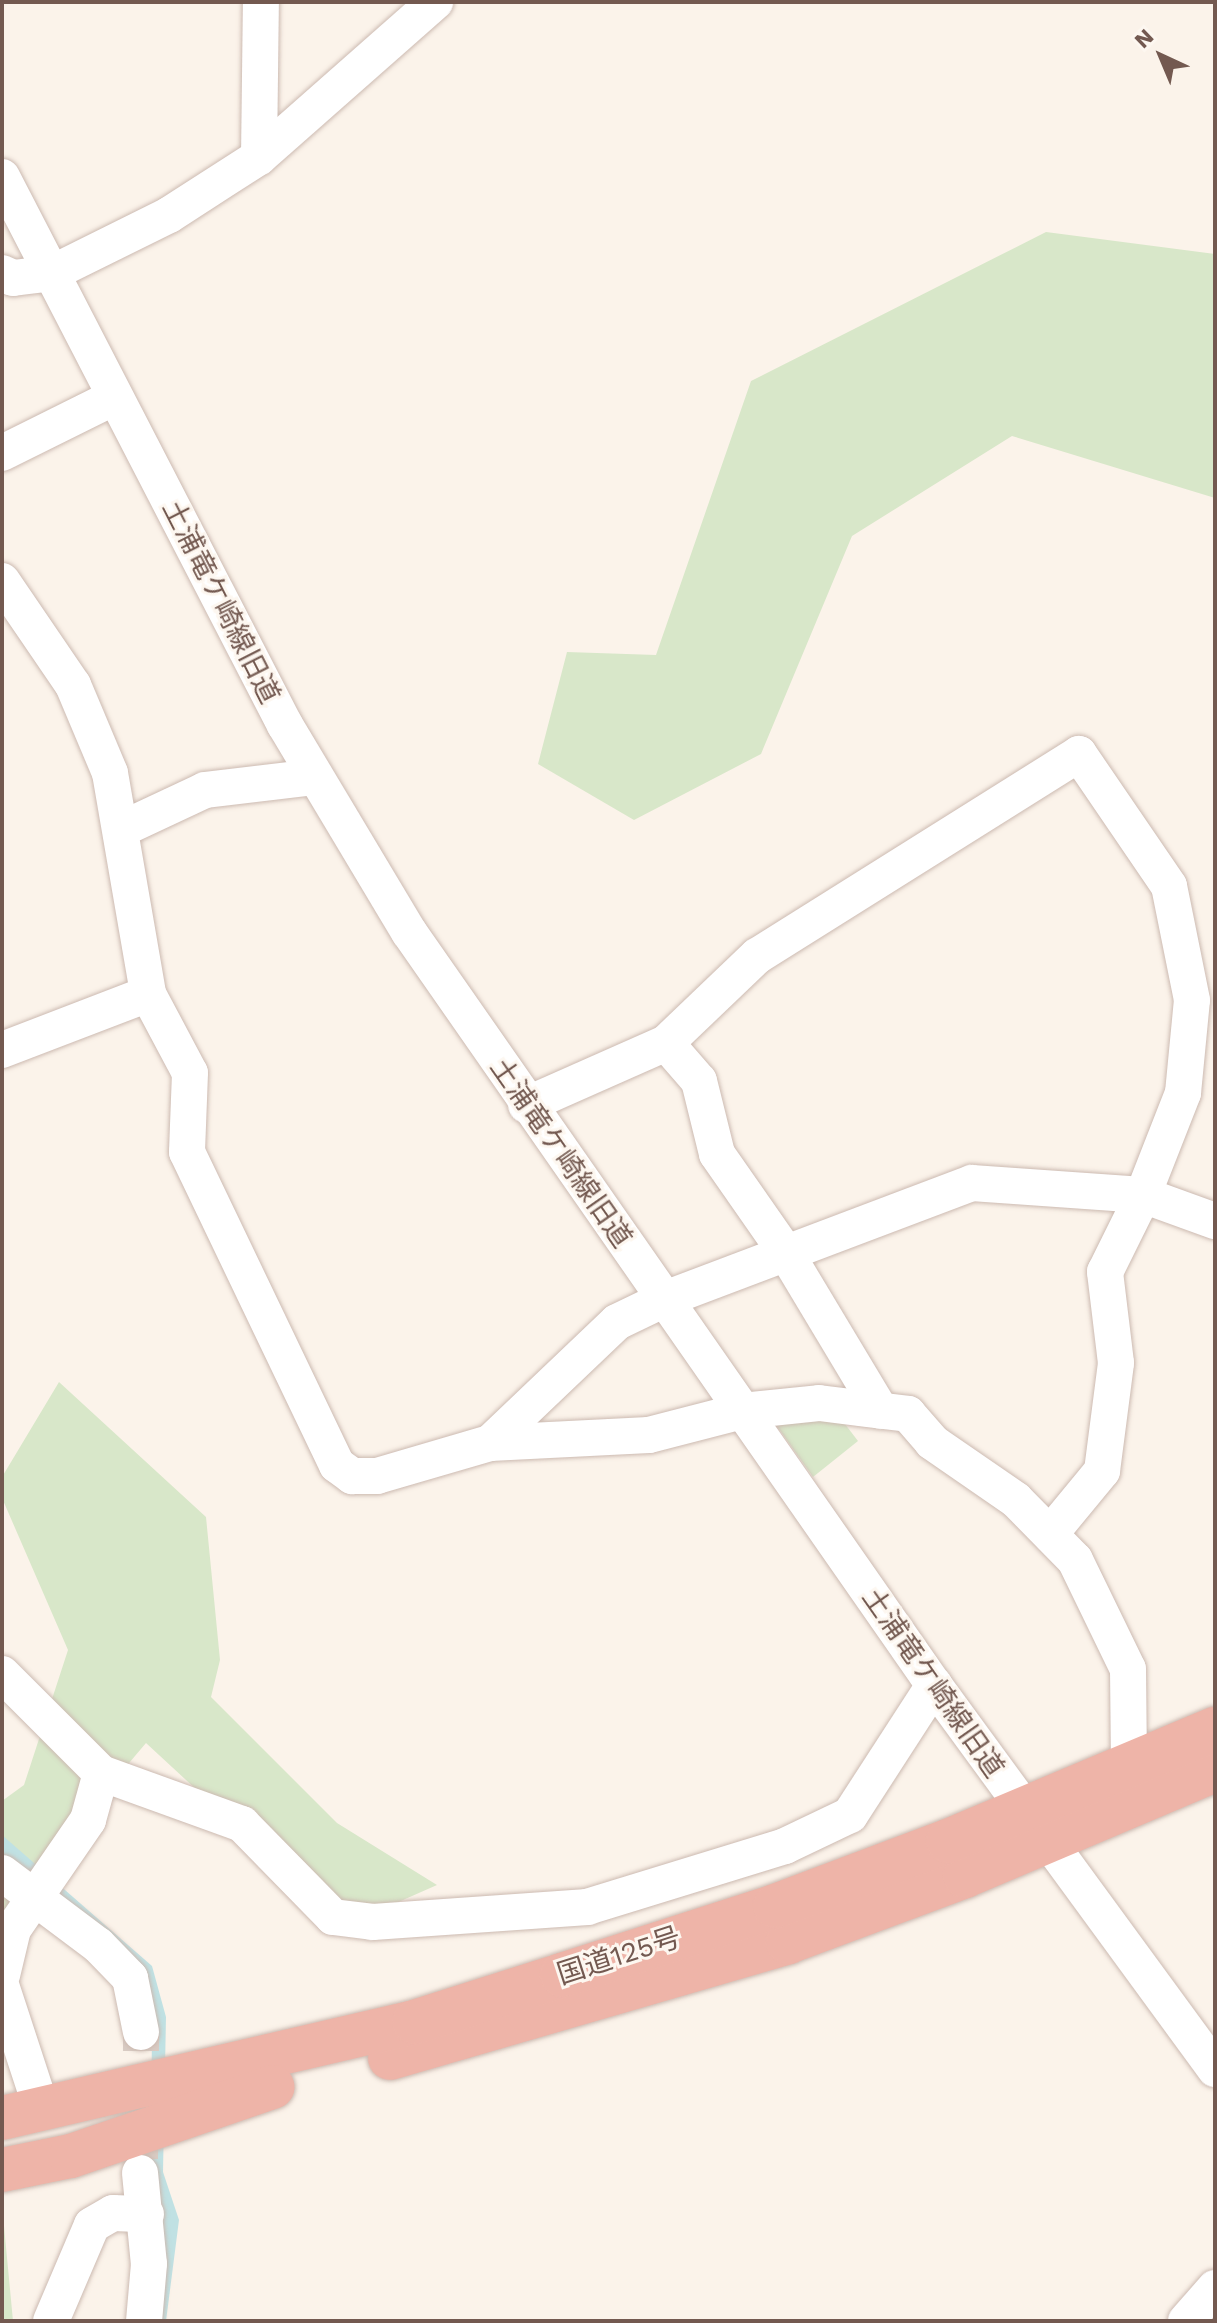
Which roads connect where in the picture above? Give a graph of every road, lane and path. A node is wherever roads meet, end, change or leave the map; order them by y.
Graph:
1 (261, 2) edge
2 (435, 2) edge
3 (259, 157) junction
4 (2, 177) edge
5 (2, 273) edge
6 (52, 273) junction
7 (115, 397) junction
8 (2, 453) edge
9 (2, 581) edge
10 (314, 777) junction
11 (124, 828) junction
12 (148, 994) junction
13 (666, 1043) junction
14 (2, 1050) edge
15 (526, 1105) junction
16 (1143, 1195) junction
17 (1215, 1221) edge
18 (786, 1253) junction
19 (665, 1299) junction
20 (742, 1411) junction
21 (881, 1411) junction
22 (490, 1443) junction
23 (1050, 1534) junction
24 (2, 1674) edge
25 (934, 1685) junction
26 (1215, 1729) edge
27 (1129, 1767) junction
28 (1215, 1770) edge
29 (101, 1773) junction
30 (1036, 1826) junction
31 (2, 1873) edge
32 (33, 1896) junction
33 (2, 1975) edge
34 (2, 1988) edge
35 (141, 2032) tunnel mouth
36 (1215, 2069) edge
37 (267, 2074) junction
38 (19, 2091) edge
39 (2, 2118) edge
40 (2, 2149) edge
41 (2, 2170) edge
42 (140, 2173) tunnel mouth
43 (146, 2214) junction
44 (1215, 2288) edge
45 (51, 2321) edge
46 (144, 2321) edge
47 (1186, 2321) edge

1 - 3 street
2 - 3 street
3 - 6 street
4 - 6 street, 土浦竜ケ崎線旧道
5 - 6 street
6 - 7 street, 土浦竜ケ崎線旧道
7 - 8 street
7 - 10 street, 土浦竜ケ崎線旧道
9 - 11 street
10 - 11 street
10 - 15 street, 土浦竜ケ崎線旧道
11 - 12 street
12 - 14 street
12 - 22 street
13 - 15 street
13 - 16 street
13 - 18 street
15 - 19 street, 土浦竜ケ崎線旧道
16 - 17 street
16 - 18 street
16 - 23 street
18 - 19 street
18 - 21 street
19 - 20 street, 土浦竜ケ崎線旧道
19 - 22 street
20 - 21 street
20 - 22 street
20 - 25 street, 土浦竜ケ崎線旧道
21 - 23 street
23 - 27 street
24 - 29 street
25 - 29 street
25 - 30 street, 土浦竜ケ崎線旧道
26 - 27 highway, 国道125号
27 - 30 highway, 国道125号
28 - 30 highway, 国道125号
29 - 32 street
30 - 36 street, 土浦竜ケ崎線旧道
30 - 37 highway, 国道125号
31 - 32 street
32 - 33 street
32 - 35 street
34 - 38 street
37 - 38 highway
37 - 39 highway, 国道125号
37 - 40 highway, 国道125号
37 - 41 highway
42 - 43 street
43 - 45 street
43 - 46 street
44 - 47 street

